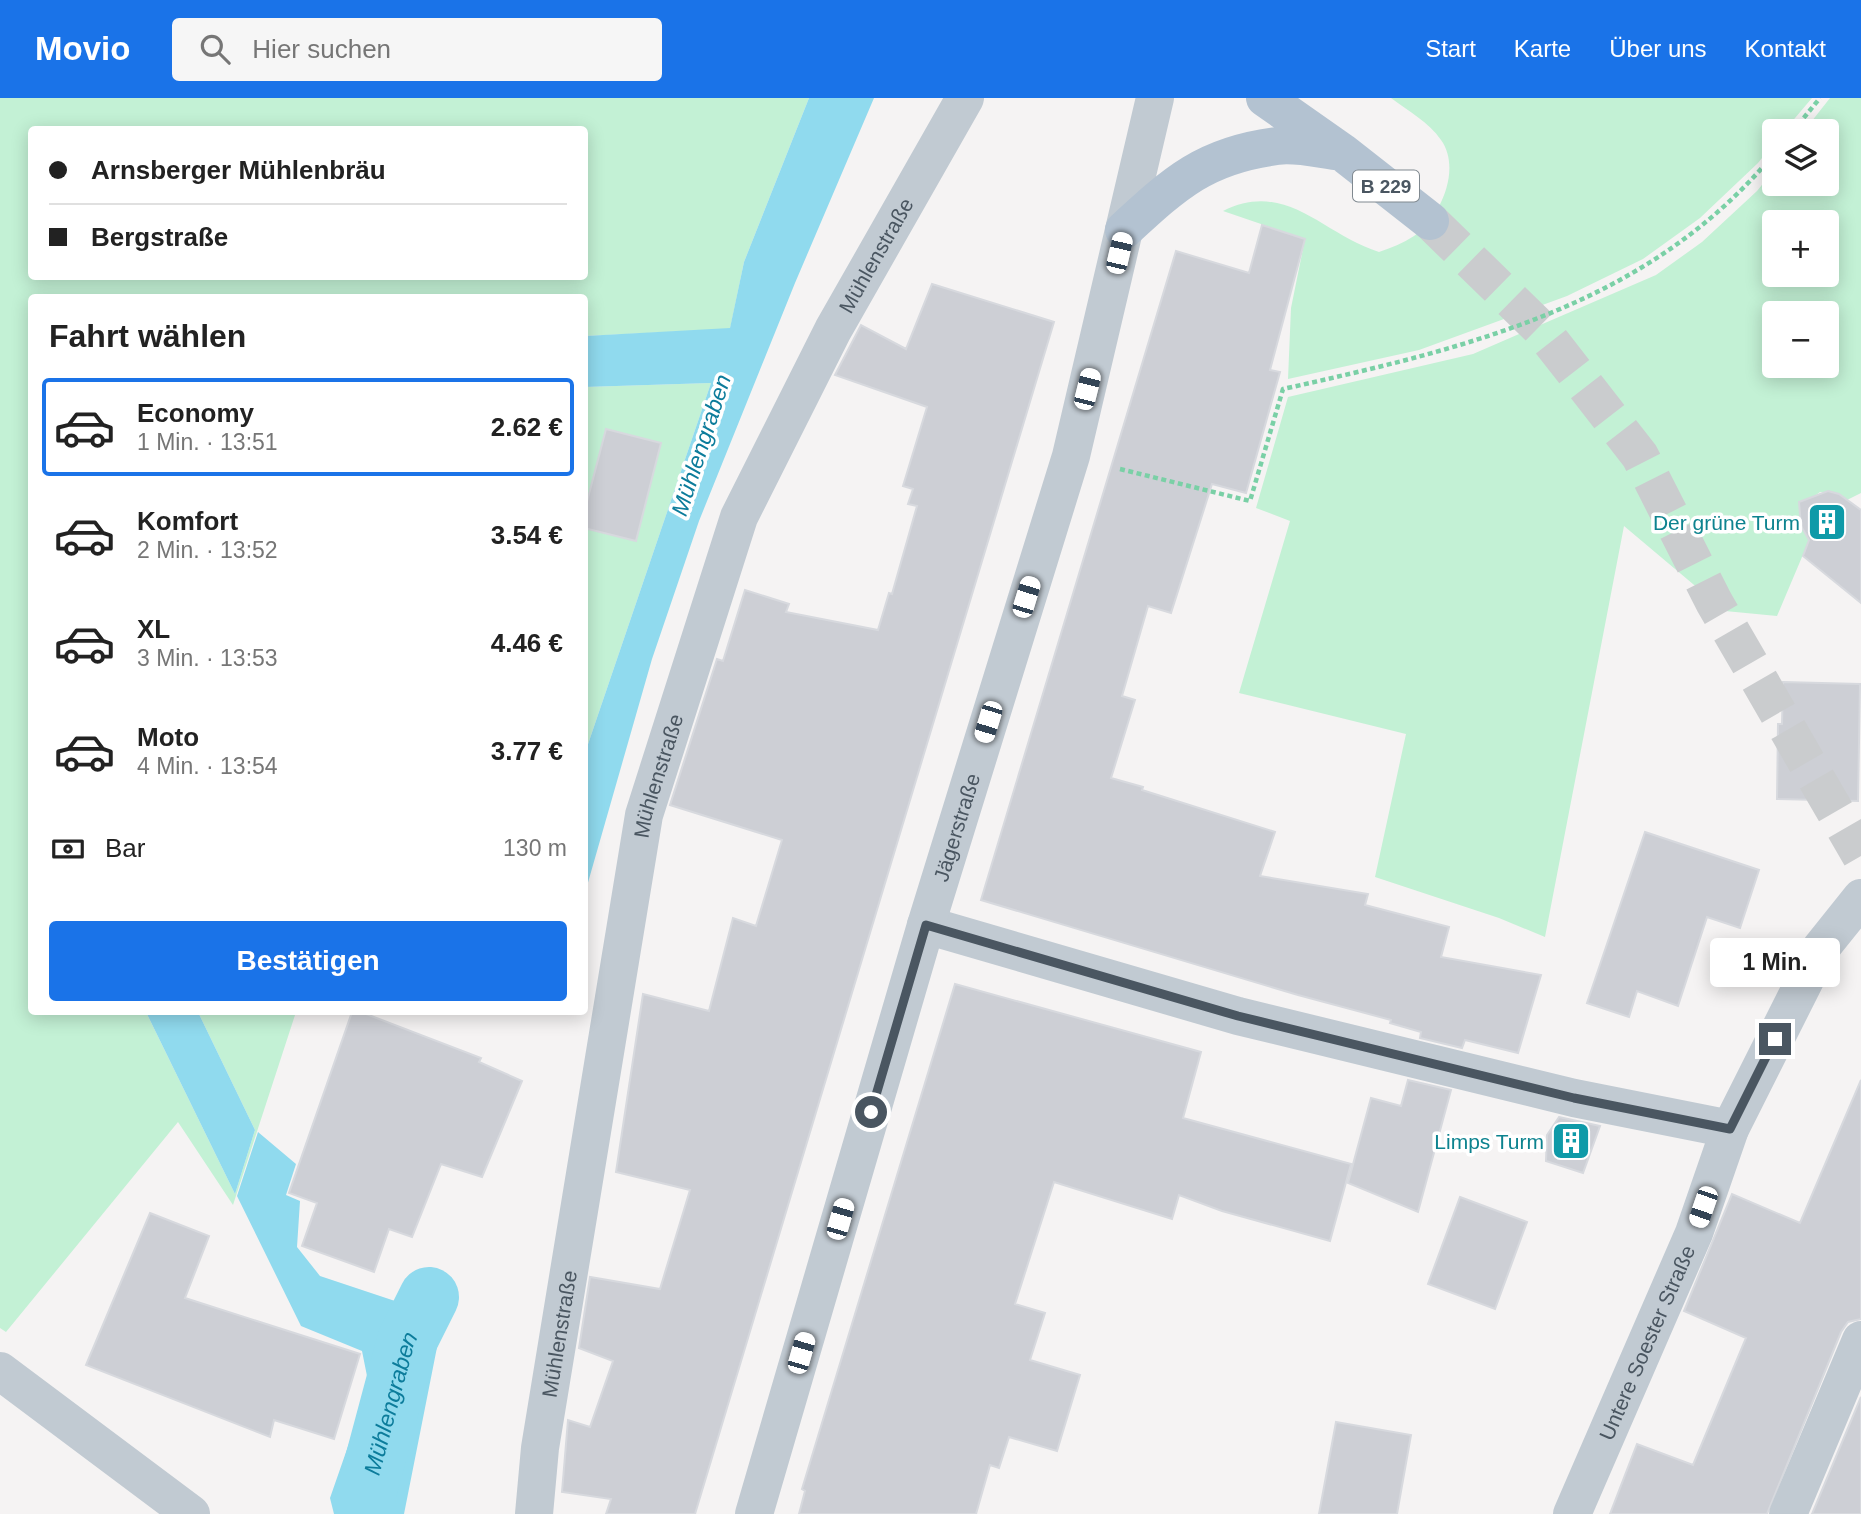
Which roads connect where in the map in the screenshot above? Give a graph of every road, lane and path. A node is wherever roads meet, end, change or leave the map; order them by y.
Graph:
1 (965, 98) edge
2 (1155, 98) edge
3 (1265, 98) edge
4 (1821, 98) edge
5 (1803, 119) edge
6 (1342, 152) junction
7 (1762, 166) edge
8 (1430, 221) tunnel mouth
9 (1124, 230) junction
10 (1071, 456) junction
11 (1861, 898) edge
12 (926, 925) junction
13 (1730, 1129) junction
14 (1861, 1340) edge
15 (0, 1371) edge
16 (533, 1513) edge
17 (191, 1514) edge
18 (754, 1514) edge
19 (1572, 1514) edge
20 (1787, 1514) edge

1 - 16 street, Mühlenstraße
2 - 9 street, Jägerstraße
3 - 6 main road, B 229
4 - 5 path
6 - 8 main road, B 229
6 - 9 main road
7 - 10 path
9 - 10 street, Jägerstraße
10 - 12 street, Jägerstraße
11 - 13 street, Untere Soester Straße
12 - 13 street
12 - 18 street, Jägerstraße
13 - 19 street, Untere Soester Straße
14 - 20 street
15 - 17 street

